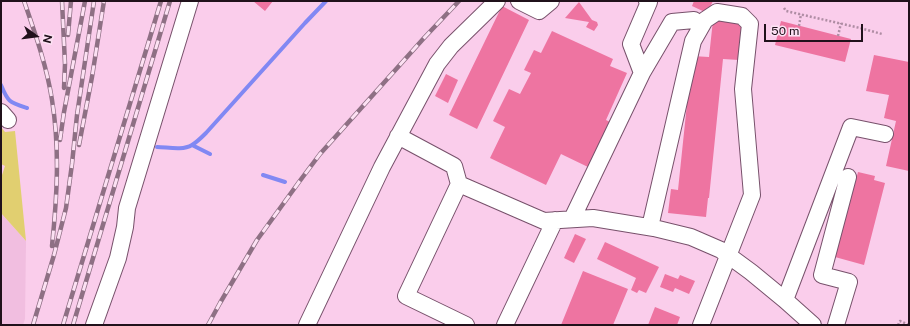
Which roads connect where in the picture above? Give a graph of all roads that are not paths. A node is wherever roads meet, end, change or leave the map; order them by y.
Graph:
1 (190, 1) edge
2 (497, 1) edge
3 (518, 1) edge
4 (552, 1) edge
5 (647, 1) edge
6 (694, 20) dead end
7 (642, 73) junction
8 (884, 134) dead end
9 (398, 136) junction
10 (848, 176) dead end
11 (459, 184) junction
12 (572, 219) junction
13 (556, 220) junction
14 (650, 227) junction
15 (729, 256) junction
16 (785, 300) junction
17 (94, 325) edge
18 (307, 325) edge
19 (466, 325) edge
20 (505, 325) edge
21 (701, 325) edge
22 (813, 325) edge
23 (836, 325) edge

1 - 17 lane
2 - 9 lane
3 - 4 lane
5 - 7 lane
6 - 7 lane
7 - 12 lane
8 - 16 lane
9 - 11 lane
9 - 18 lane
10 - 23 lane
11 - 13 lane
11 - 19 lane
12 - 13 lane
12 - 14 lane
13 - 20 lane
14 - 15 lane
14 - 15 lane
15 - 16 lane
15 - 21 lane
16 - 22 lane

